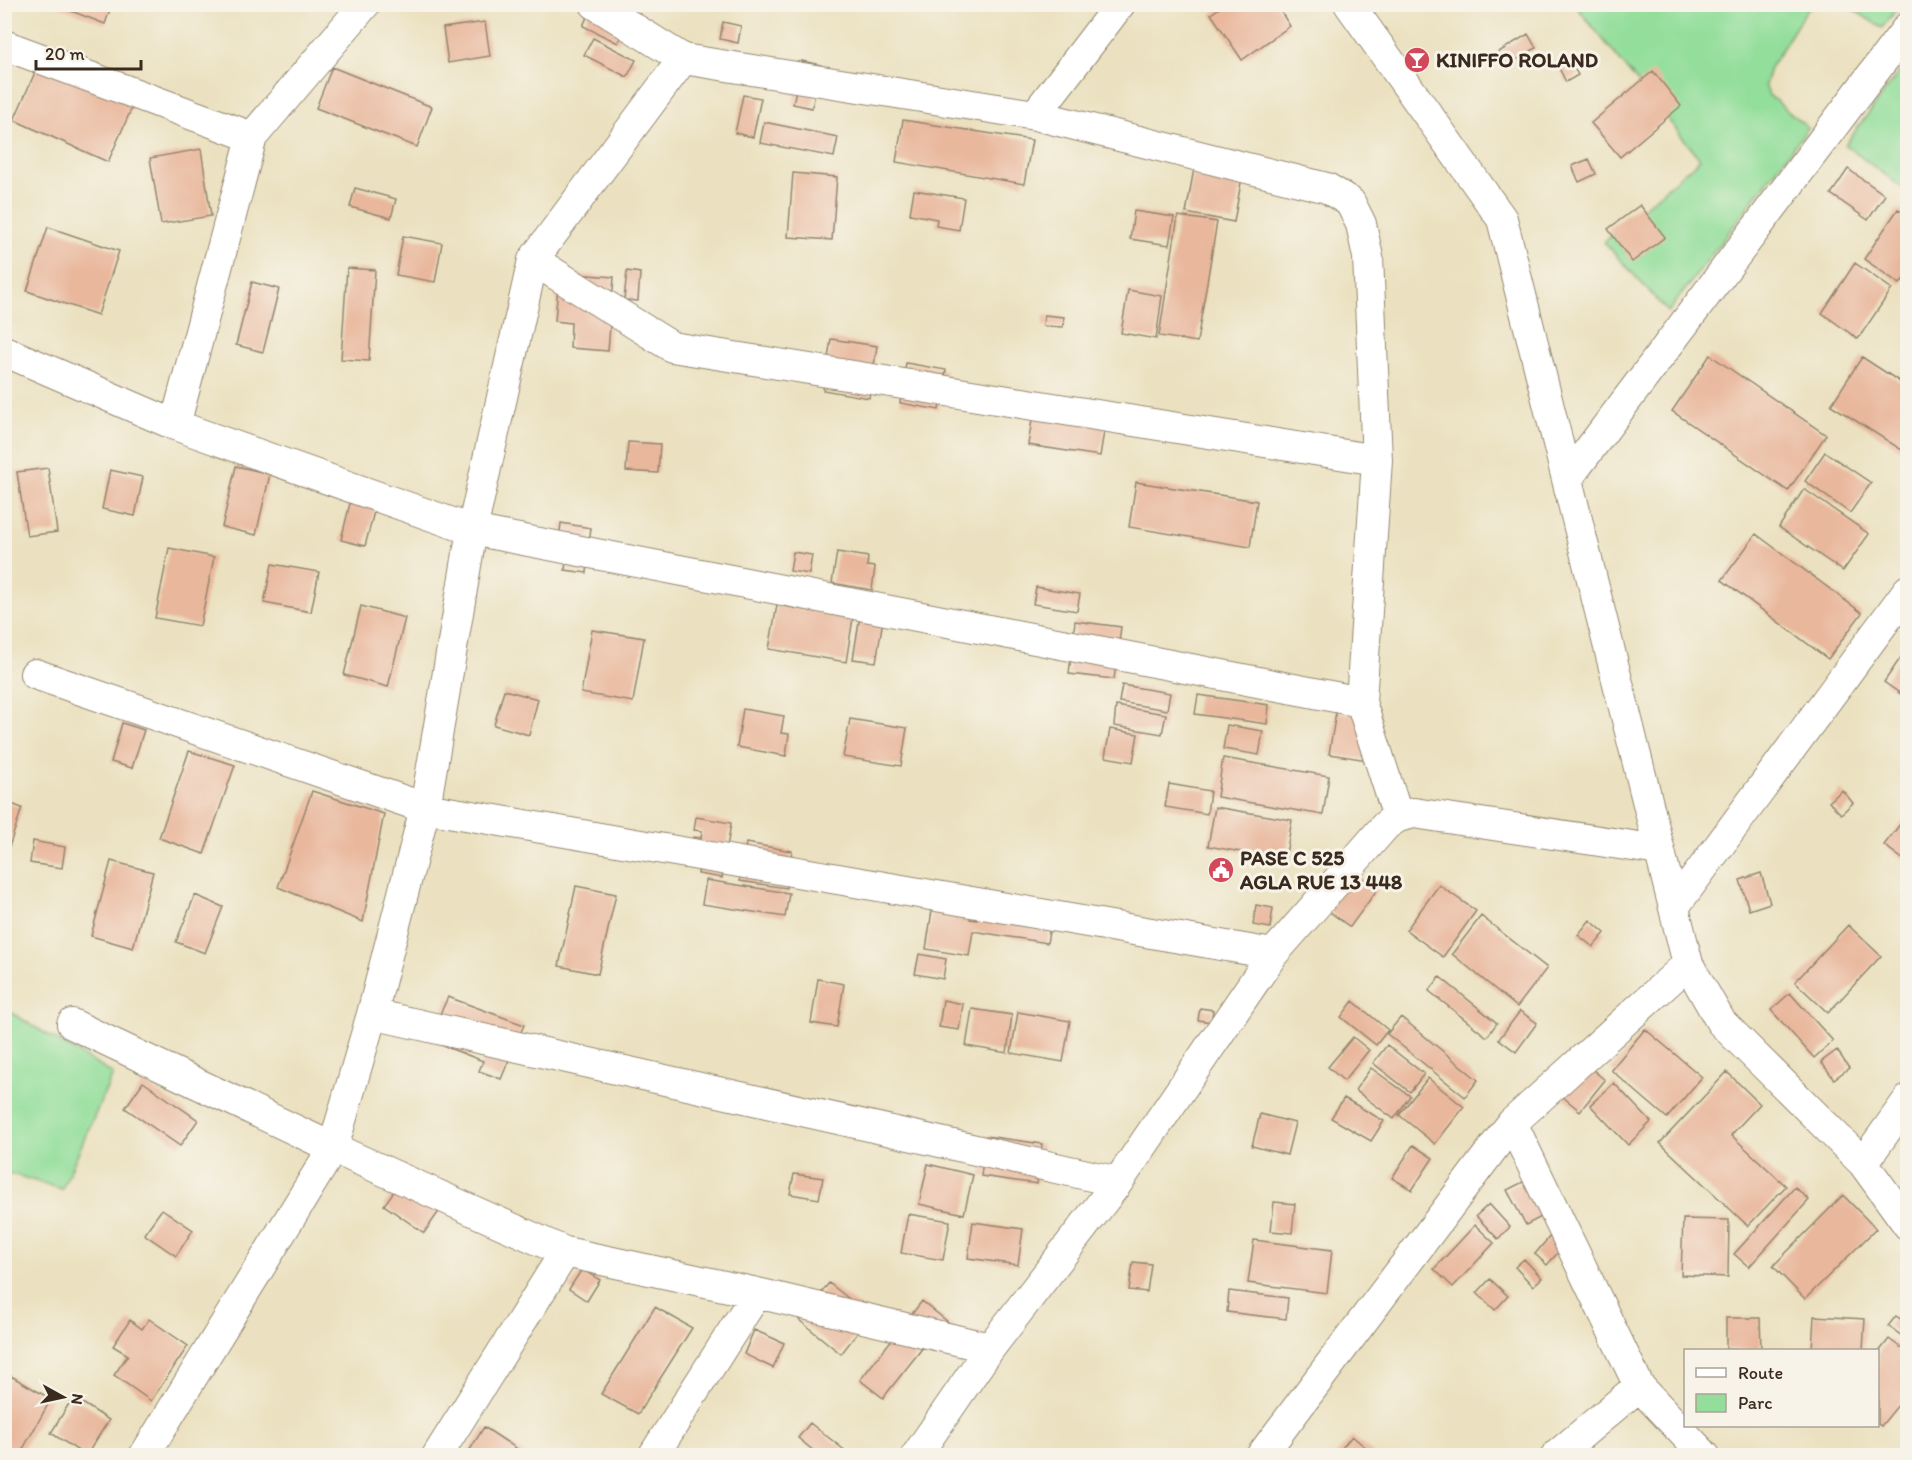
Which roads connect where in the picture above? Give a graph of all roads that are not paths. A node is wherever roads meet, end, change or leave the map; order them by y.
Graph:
1 (365, 4) edge
2 (595, 4) edge
3 (1120, 4) edge
4 (1348, 4) edge
5 (1908, 27) edge
6 (4, 45) edge
7 (683, 59) junction
8 (1035, 115) junction
9 (252, 137) junction
10 (533, 260) junction
11 (4, 351) edge
12 (175, 425) junction
13 (1377, 460) junction
14 (1567, 479) junction
15 (472, 530) junction
16 (1908, 590) edge
17 (35, 674) dead end
18 (1361, 702) junction
19 (426, 808) junction
20 (1398, 817) junction
21 (1659, 850) junction
22 (1674, 907) junction
23 (1273, 954) junction
24 (1688, 964) junction
25 (372, 1014) junction
26 (72, 1024) dead end
27 (1908, 1101) edge
28 (1512, 1123) junction
29 (333, 1149) junction
30 (1863, 1163) junction
31 (1118, 1182) junction
32 (1908, 1225) edge
33 (565, 1252) junction
34 (757, 1293) junction
35 (990, 1348) junction
36 (1639, 1386) junction
37 (144, 1455) edge
38 (437, 1455) edge
39 (653, 1455) edge
40 (916, 1455) edge
41 (1261, 1455) edge
42 (1556, 1455) edge
43 (1705, 1455) edge

1 - 9 street
2 - 7 street
3 - 8 street
4 - 14 street
5 - 14 street
6 - 9 street
7 - 8 street
7 - 10 street
8 - 13 street
9 - 12 street
10 - 13 street
10 - 15 street
11 - 12 street
12 - 15 street
13 - 18 street
14 - 21 street
15 - 18 street
15 - 19 street
16 - 22 street
17 - 19 street
18 - 20 street
19 - 23 street
19 - 25 street
20 - 21 street
20 - 23 street
21 - 22 street
22 - 24 street
23 - 31 street
24 - 28 street
24 - 30 street
25 - 29 street
25 - 31 street
26 - 29 street
27 - 30 street
28 - 36 street
28 - 41 street
29 - 33 street
29 - 37 street
30 - 32 street
31 - 35 street
33 - 34 street
33 - 38 street
34 - 35 street
34 - 39 street
35 - 40 street
36 - 42 street
36 - 43 street

